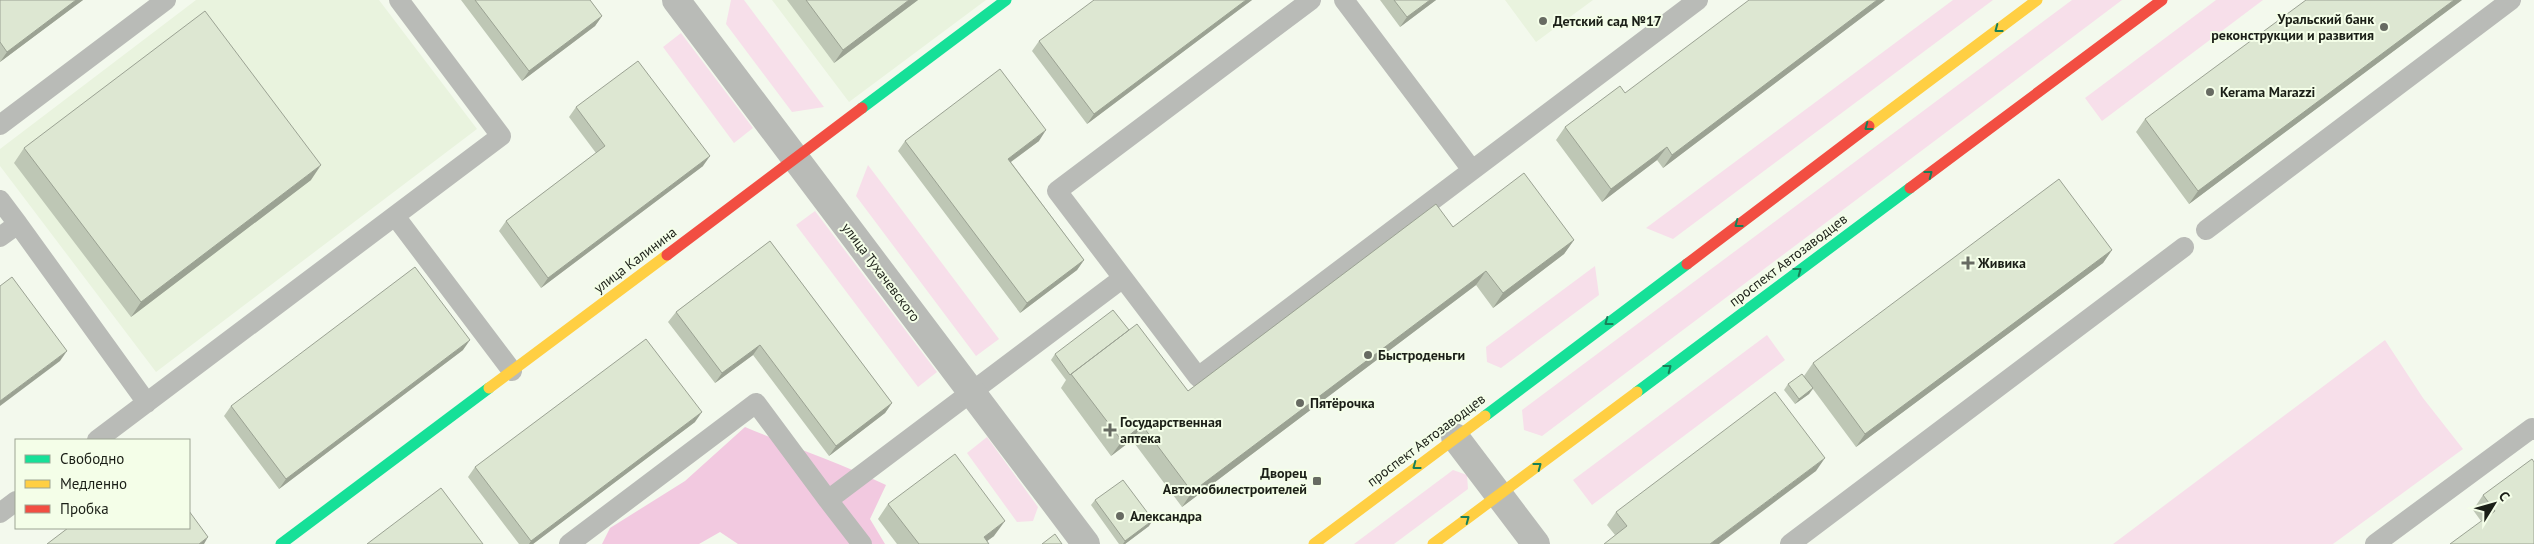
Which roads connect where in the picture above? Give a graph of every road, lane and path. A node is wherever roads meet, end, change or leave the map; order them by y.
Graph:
1 (166, 0) edge
2 (399, 0) edge
3 (676, 0) edge
4 (1006, 0) edge
5 (1311, 0) edge
6 (1344, 0) edge
7 (1698, 0) edge
8 (2037, 0) edge
9 (2162, 0) edge
10 (2511, 0) edge
11 (1285, 8) edge
12 (0, 126) edge
13 (795, 158) junction
14 (1472, 170) junction
15 (0, 200) edge
16 (395, 216) junction
17 (18, 224) junction
18 (2206, 230) dead end
19 (0, 237) edge
20 (2184, 247) dead end
21 (1123, 278) junction
22 (512, 371) junction
23 (972, 392) junction
24 (147, 403) junction
25 (2534, 430) edge
26 (1455, 437) junction
27 (98, 439) edge
28 (1499, 495) junction
29 (828, 500) junction
30 (15, 502) edge
31 (0, 513) edge
32 (281, 544) edge
33 (569, 544) edge
34 (862, 544) edge
35 (1086, 544) edge
36 (1314, 544) edge
37 (1433, 544) edge
38 (1536, 544) edge
39 (1790, 544) edge
40 (2375, 544) edge

1 - 12 lane
2 - 16 lane
3 - 13 street, улица Тухачевского
4 - 13 main road, улица Калинина
5 - 11 lane
6 - 14 lane
7 - 14 lane
8 -> 26 main road, проспект Автозаводцев
28 -> 9 main road, проспект Автозаводцев
10 - 18 lane
11 - 21 lane
13 - 22 main road, улица Калинина
13 - 23 street, улица Тухачевского
14 - 21 lane
15 - 17 lane
16 - 22 lane
16 - 24 lane
17 - 19 lane
17 - 24 lane
20 - 39 lane
21 - 23 lane
22 - 32 main road, улица Калинина
23 - 29 lane
23 - 35 street, улица Тухачевского
24 - 27 lane
25 - 40 lane
26 - 28 street
26 -> 36 main road, проспект Автозаводцев
37 -> 28 main road, проспект Автозаводцев
28 - 38 street
29 - 33 lane
29 - 34 lane
30 - 31 lane

